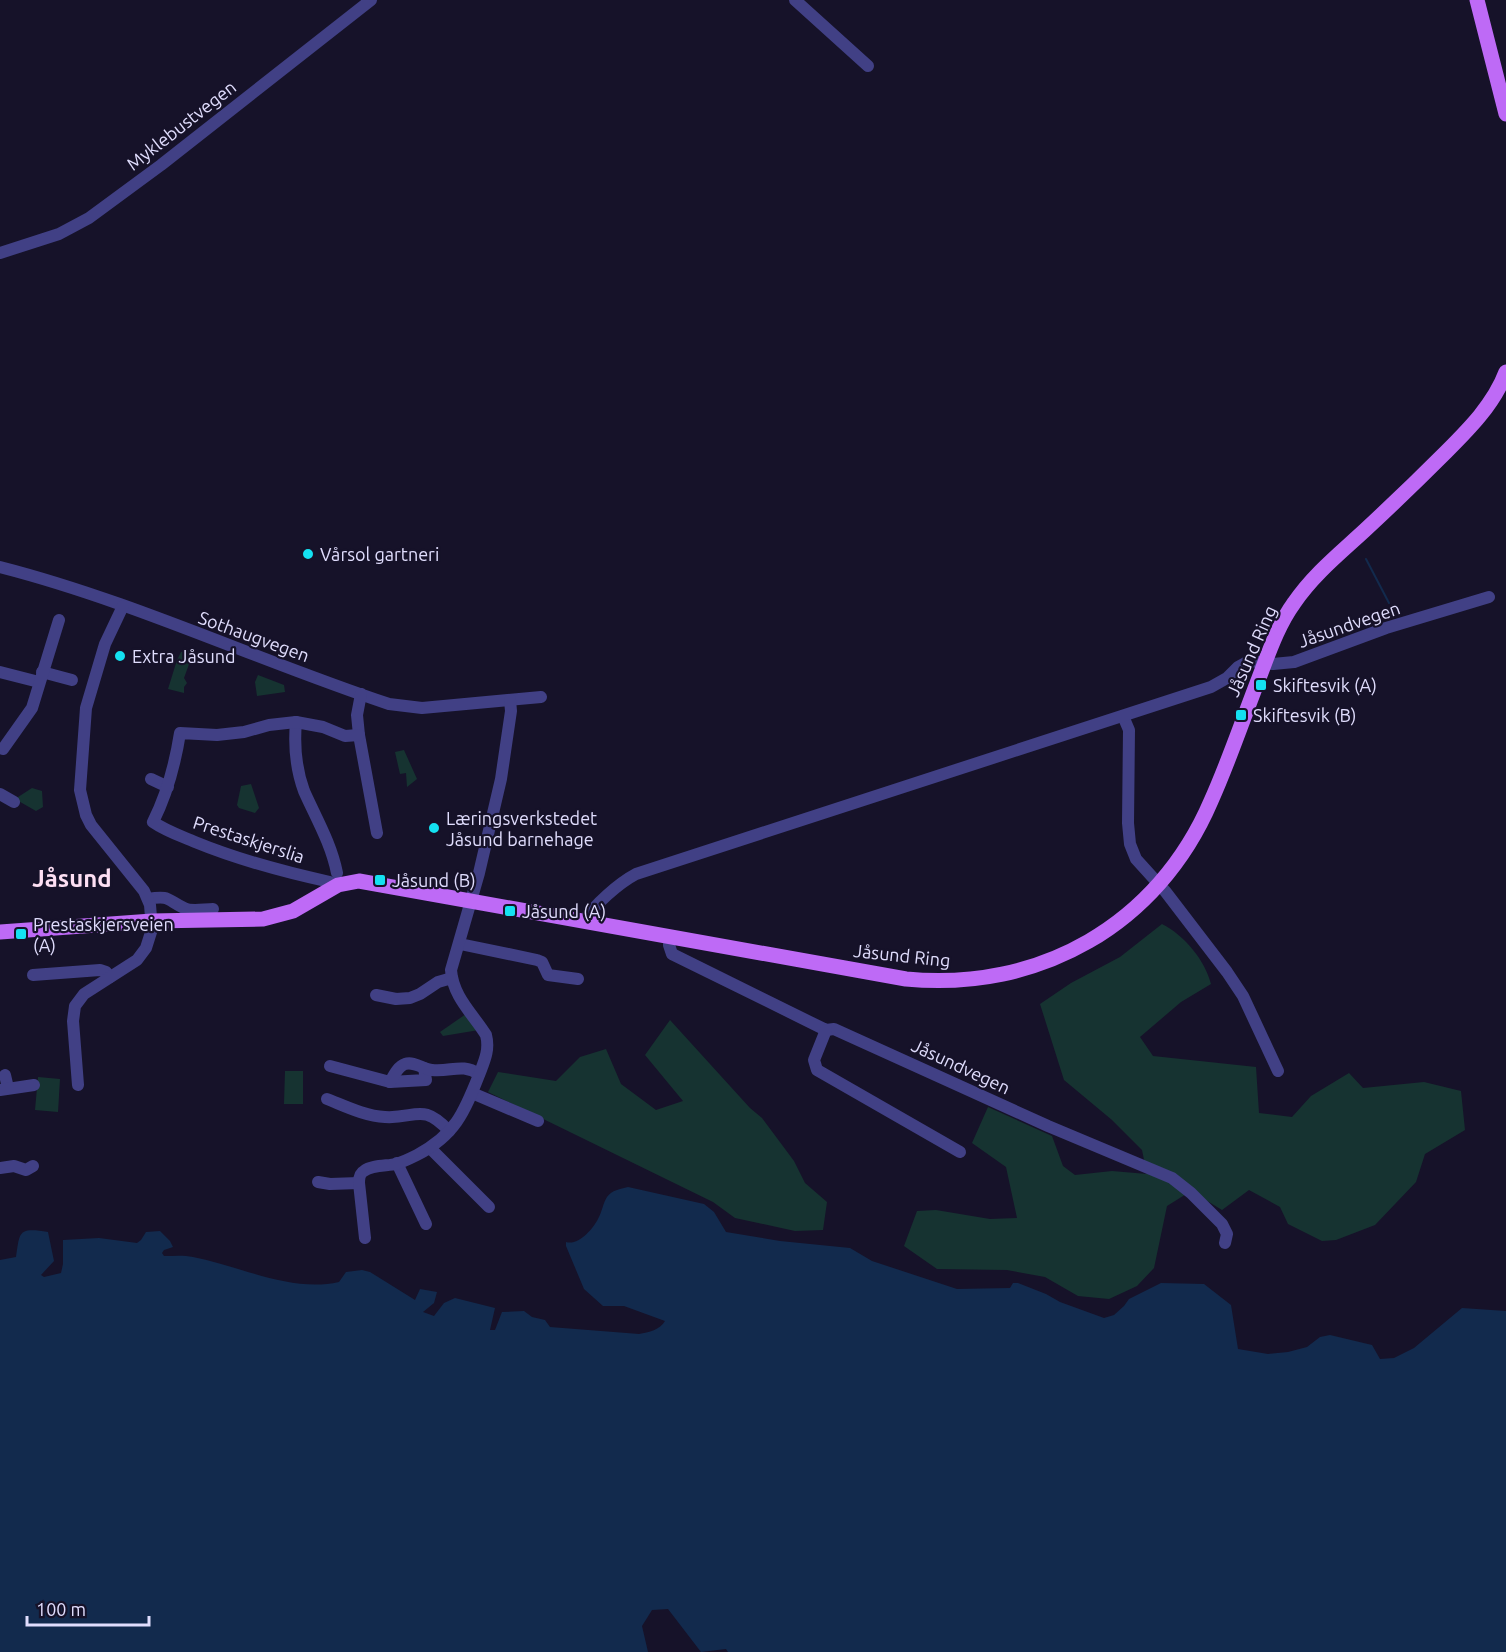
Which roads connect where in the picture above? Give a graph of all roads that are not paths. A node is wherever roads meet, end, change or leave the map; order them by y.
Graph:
1 (371, 0) edge
2 (795, 0) edge
3 (1477, 0) edge
4 (868, 66) dead end
5 (1506, 114) edge
6 (0, 253) edge
7 (1506, 372) edge
8 (0, 567) edge
9 (1489, 597) dead end
10 (118, 604) junction
11 (59, 621) dead end
12 (1264, 664) junction
13 (0, 672) edge
14 (40, 677) junction
15 (72, 680) dead end
16 (361, 694) junction
17 (541, 697) dead end
18 (505, 700) junction
19 (1123, 716) junction
20 (296, 722) junction
21 (359, 735) junction
22 (3, 749) dead end
23 (151, 779) dead end
24 (168, 787) junction
25 (0, 794) edge
26 (14, 802) dead end
27 (377, 833) dead end
28 (335, 880) junction
29 (1159, 885) junction
30 (148, 898) junction
31 (472, 901) junction
32 (213, 909) dead end
33 (152, 921) junction
34 (584, 921) junction
35 (0, 932) edge
36 (670, 937) junction
37 (460, 944) junction
38 (33, 975) dead end
39 (110, 977) junction
40 (452, 978) junction
41 (578, 979) dead end
42 (376, 995) dead end
43 (826, 1030) junction
44 (330, 1066) dead end
45 (424, 1068) junction
46 (1278, 1071) dead end
47 (479, 1074) junction
48 (5, 1075) dead end
49 (390, 1082) junction
50 (34, 1085) dead end
51 (78, 1085) dead end
52 (4, 1089) edge
53 (472, 1093) junction
54 (327, 1099) dead end
55 (538, 1121) dead end
56 (449, 1131) junction
57 (430, 1148) junction
58 (960, 1152) dead end
59 (397, 1163) junction
60 (33, 1166) dead end
61 (0, 1168) edge
62 (318, 1182) dead end
63 (359, 1183) junction
64 (489, 1207) dead end
65 (426, 1224) dead end
66 (365, 1238) dead end
67 (1225, 1243) dead end

1 - 6 street, Myklebustvegen
2 - 4 street
3 - 5 main road
7 - 12 main road, Jåsund Ring
8 - 10 street, Sothaugvegen
9 - 12 street, Jåsundvegen
10 - 16 street, Sothaugvegen
10 - 30 street
11 - 14 street
12 - 19 street, Jåsundvegen
12 - 29 main road, Jåsund Ring
13 - 14 street
14 - 15 street
14 - 22 street
16 - 18 street, Sothaugvegen
16 - 21 street
17 - 18 street, Sothaugvegen
18 - 31 street
19 - 29 street
19 - 34 street, Jåsundvegen
20 - 21 street
20 - 24 street
20 - 28 street
21 - 27 street
23 - 24 street
24 - 28 street, Prestaskjerslia
25 - 26 street
28 - 31 main road, Jåsund Ring
28 - 33 main road, Jåsund Ring
29 - 36 main road, Jåsund Ring
29 - 46 street
30 - 32 street
30 - 33 street
31 - 34 main road, Jåsund Ring
31 - 37 street
33 - 35 main road, Jåsund Ring
33 - 39 street
34 - 36 main road, Jåsund Ring
36 - 43 street, Jåsundvegen
37 - 40 street
37 - 41 street
38 - 39 street
39 - 51 street
40 - 42 street
40 - 47 street
43 - 58 street
43 - 67 street, Jåsundvegen
44 - 49 street
45 - 47 street
45 - 49 street
45 - 49 street
47 - 53 street
48 - 52 street
50 - 52 street
53 - 55 street
53 - 56 street
54 - 56 street
56 - 57 street
57 - 59 street
57 - 64 street
59 - 63 street
59 - 65 street
60 - 61 street
62 - 63 street
63 - 66 street

